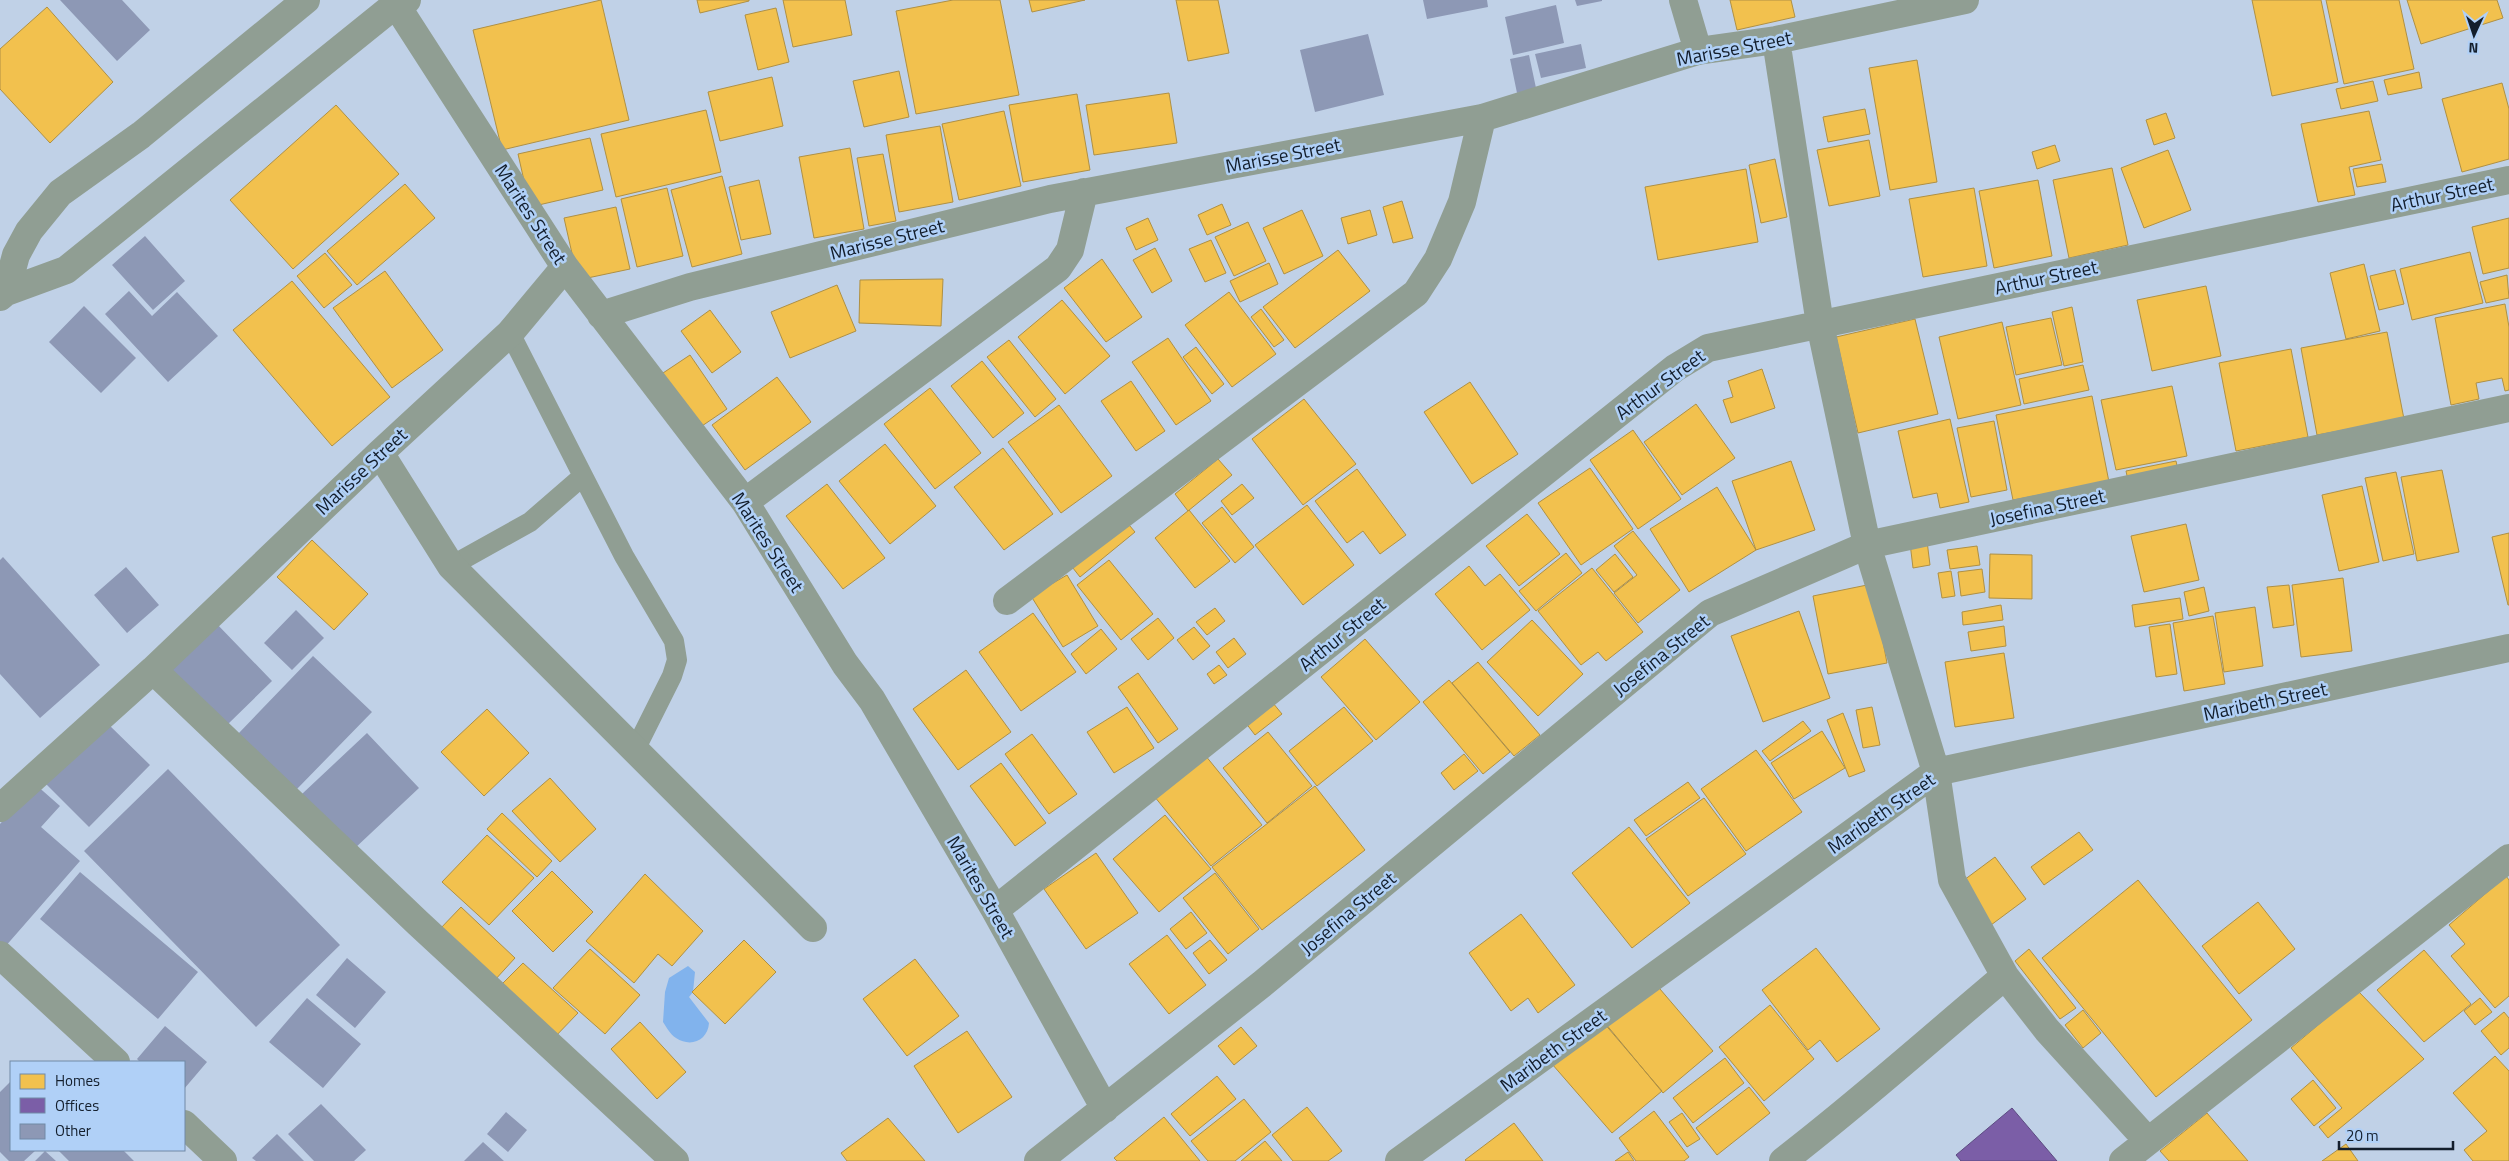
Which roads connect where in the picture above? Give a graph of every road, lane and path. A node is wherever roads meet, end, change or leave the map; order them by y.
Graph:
1 (306, 0) edge
2 (1683, 0) edge
3 (1965, 0) edge
4 (399, 1) edge
5 (1776, 40) junction
6 (1698, 51) junction
7 (1482, 118) junction
8 (2509, 180) edge
9 (1084, 192) junction
10 (565, 267) junction
11 (3, 295) edge
12 (601, 315) junction
13 (1820, 324) junction
14 (510, 333) junction
15 (2509, 408) edge
16 (380, 453) junction
17 (583, 476) junction
18 (745, 502) junction
19 (1867, 545) junction
20 (451, 566) junction
21 (1007, 601) dead end
22 (2509, 648) edge
23 (153, 670) junction
24 (635, 750) junction
25 (1936, 772) junction
26 (0, 808) edge
27 (2509, 858) edge
28 (995, 910) junction
29 (813, 928) dead end
30 (0, 955) edge
31 (2005, 976) junction
32 (115, 1061) edge
33 (1105, 1109) junction
34 (185, 1125) edge
35 (2147, 1140) junction
36 (223, 1161) edge
37 (675, 1161) edge
38 (1038, 1161) edge
39 (1399, 1161) edge
40 (1783, 1161) edge
41 (2123, 1161) edge

1 - 11 street
2 - 6 street
3 - 5 street, Marisse Street
4 - 10 street, Marites Street
4 - 11 street
5 - 6 street, Marisse Street
5 - 13 street
6 - 7 street, Marisse Street
7 - 9 street, Marisse Street
7 - 21 street
8 - 13 street, Arthur Street
9 - 12 street, Marisse Street
9 - 18 street
10 - 12 street, Marites Street
10 - 14 street, Marisse Street
12 - 18 street, Marites Street
13 - 19 street
13 - 28 street, Arthur Street
14 - 16 street, Marisse Street
14 - 17 lane
15 - 19 street, Josefina Street
16 - 20 street
16 - 23 street, Marisse Street
17 - 20 lane
17 - 24 lane
18 - 28 street, Marites Street
19 - 25 street
19 - 33 street, Josefina Street
20 - 24 street
22 - 25 street, Maribeth Street
23 - 26 street, Marisse Street
23 - 37 street
24 - 29 street
25 - 31 street
25 - 39 street, Maribeth Street
27 - 35 street
28 - 33 street, Marites Street
30 - 32 street
31 - 35 street
31 - 40 street
33 - 38 street, Josefina Street
34 - 36 street
35 - 41 street

